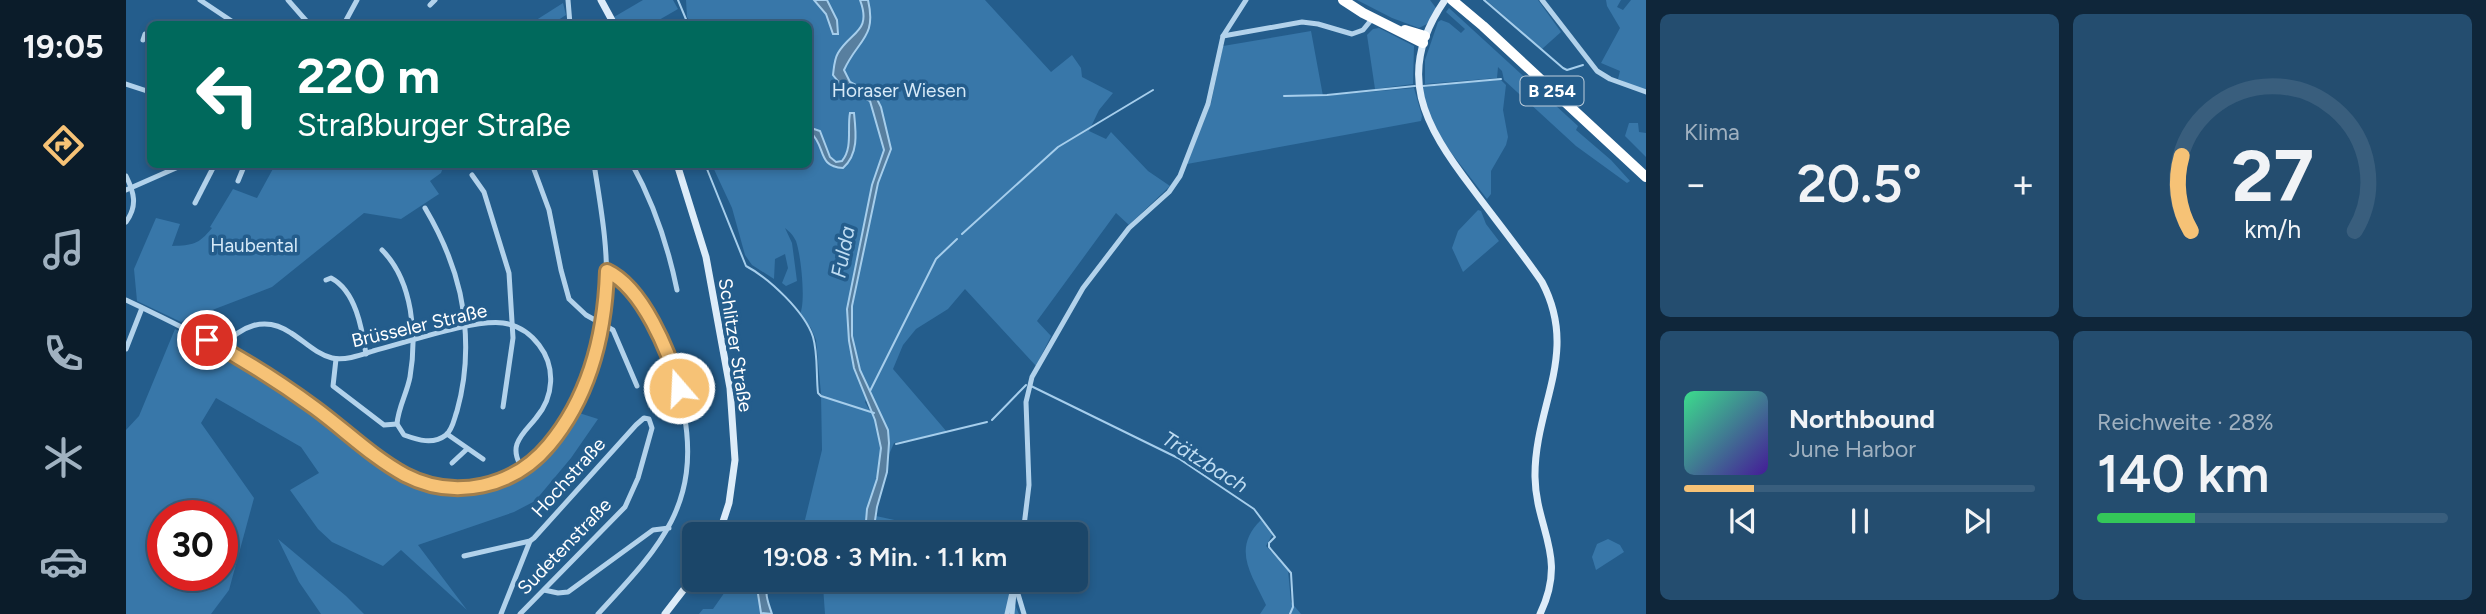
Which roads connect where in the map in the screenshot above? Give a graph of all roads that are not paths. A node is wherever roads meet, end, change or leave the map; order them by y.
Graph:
1 (200, 0) edge
2 (288, 0) edge
3 (357, 0) edge
4 (568, 0) edge
5 (601, 0) edge
6 (1246, 0) edge
7 (1343, 0) edge
8 (1445, 0) edge
9 (1542, 0) edge
10 (1455, 2) edge
11 (1372, 19) junction
12 (232, 21) edge
13 (306, 21) edge
14 (346, 21) edge
15 (570, 21) edge
16 (612, 21) edge
17 (147, 35) edge
18 (1223, 36) junction
19 (1424, 39) junction
20 (143, 40) dead end
21 (126, 84) edge
22 (147, 91) edge
23 (1644, 91) edge
24 (176, 168) edge
25 (213, 168) edge
26 (243, 168) edge
27 (533, 168) edge
28 (595, 168) edge
29 (634, 168) edge
30 (678, 168) edge
31 (126, 176) edge
32 (472, 176) dead end
33 (1646, 177) edge
34 (238, 181) dead end
35 (129, 189) edge
36 (195, 203) dead end
37 (425, 208) dead end
38 (126, 222) edge
39 (382, 250) dead end
40 (607, 271) junction
41 (326, 281) dead end
42 (677, 290) dead end
43 (126, 300) edge
44 (142, 308) junction
45 (603, 324) junction
46 (513, 326) junction
47 (465, 327) junction
48 (413, 341) junction
49 (127, 346) edge
50 (222, 348) junction
51 (366, 354) junction
52 (336, 359) junction
53 (637, 386) dead end
54 (503, 407) dead end
55 (649, 419) joint
56 (397, 424) junction
57 (447, 434) junction
58 (467, 449) junction
59 (483, 459) dead end
60 (452, 463) dead end
61 (522, 469) junction
62 (723, 522) edge
63 (1024, 522) edge
64 (669, 528) junction
65 (530, 541) junction
66 (464, 556) dead end
67 (544, 590) junction
68 (682, 592) edge
69 (1013, 592) edge
70 (1017, 592) edge
71 (501, 614) edge
72 (520, 614) edge
73 (598, 614) edge
74 (665, 614) edge
75 (1010, 614) edge
76 (1024, 614) edge
77 (1540, 614) edge

1 - 12 street
2 - 13 street
3 - 14 street
4 - 15 street
5 - 16 street
6 - 18 street
7 - 11 highway
8 - 19 street
9 - 23 street
10 - 33 highway, B 254
11 - 18 street
11 - 19 highway
17 - 20 street
18 - 63 street
19 - 77 street
21 - 22 street
24 - 35 street
25 - 36 street
26 - 34 street
27 - 45 street
28 - 40 street
29 - 42 street
30 - 62 street, Schlitzer Straße
31 - 35 street
32 - 46 street
35 - 38 street
37 - 47 street
39 - 48 street
40 - 45 street
40 - 64 street
41 - 51 street
43 - 44 street
44 - 49 street
44 - 50 street
45 - 53 street
45 - 61 street
46 - 47 street, Brüsseler Straße
46 - 54 street
46 - 61 street, Brüsseler Straße
47 - 48 street, Brüsseler Straße
47 - 57 street
48 - 51 street, Brüsseler Straße
48 - 56 street
50 - 52 street, Brüsseler Straße
50 - 61 street
51 - 52 street, Brüsseler Straße
52 - 56 street
55 - 65 street, Hochstraße
55 - 67 street, Sudetenstraße
56 - 57 street
57 - 58 street
58 - 59 street
58 - 60 street
64 - 67 street
64 - 73 street
65 - 66 street, Hochstraße
65 - 71 street
67 - 72 street, Sudetenstraße
68 - 74 street
69 - 75 street
70 - 76 street

